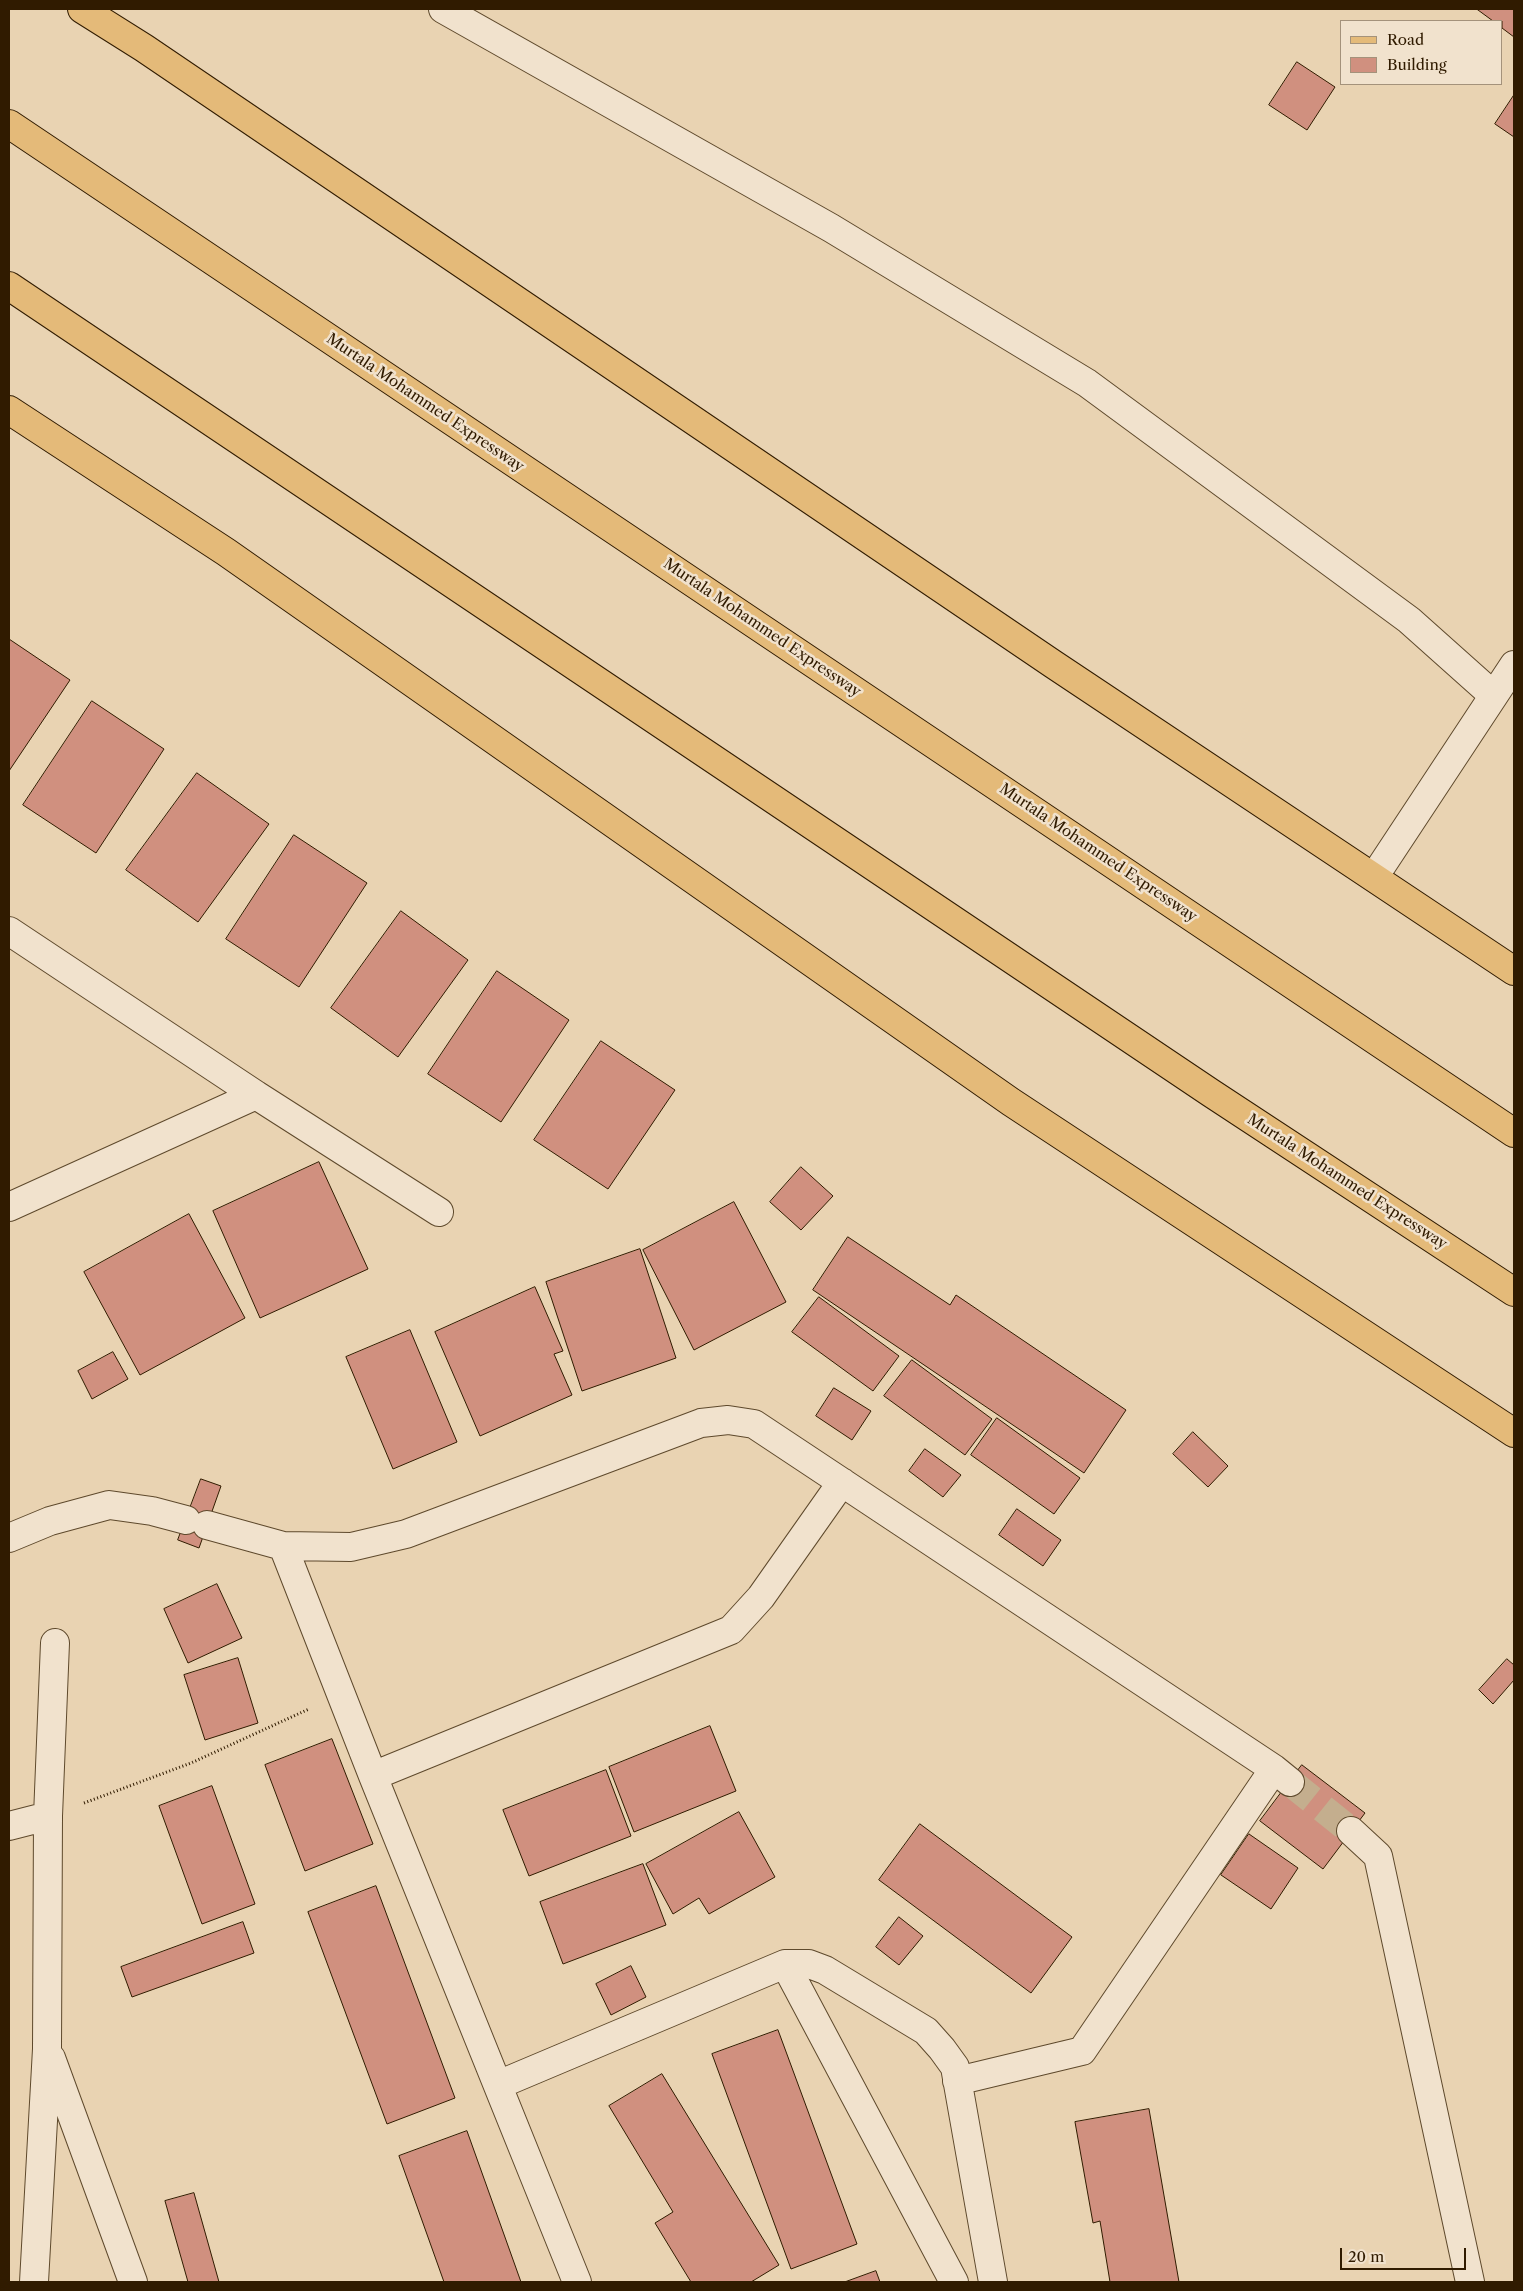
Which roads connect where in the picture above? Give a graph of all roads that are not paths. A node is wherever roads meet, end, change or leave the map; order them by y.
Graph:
1 (82, 9) edge
2 (442, 9) edge
3 (9, 124) edge
4 (9, 286) edge
5 (9, 410) edge
6 (1514, 665) edge
7 (1493, 695) junction
8 (1374, 877) junction
9 (9, 931) edge
10 (1514, 971) edge
11 (256, 1095) junction
12 (1514, 1134) edge
13 (9, 1207) edge
14 (439, 1212) dead end
15 (1514, 1292) edge
16 (1514, 1433) edge
17 (842, 1482) junction
18 (9, 1538) edge
19 (283, 1546) junction
20 (55, 1644) dead end
21 (373, 1776) junction
22 (48, 1816) junction
23 (9, 1826) edge
24 (1351, 1830) tunnel mouth
25 (785, 1964) junction
26 (47, 2049) junction
27 (957, 2081) junction
28 (498, 2085) junction
29 (34, 2282) edge
30 (133, 2282) edge
31 (577, 2282) edge
32 (954, 2282) edge
33 (993, 2282) edge
34 (1470, 2282) edge

1 - 8 main road
2 - 7 street
3 - 12 main road, Murtala Mohammed Expressway
4 - 15 main road, Murtala Mohammed Expressway
5 - 16 main road
6 - 7 street
7 - 8 street
8 - 10 main road
9 - 11 street
11 - 13 street
11 - 14 street
17 - 19 street
17 - 21 street
17 - 27 street
18 - 19 street
19 - 21 street
20 - 22 street
21 - 28 street
22 - 23 street
22 - 26 street
24 - 34 street
25 - 27 street
25 - 28 street
25 - 32 street
26 - 29 street
26 - 30 street
27 - 33 street
28 - 31 street

